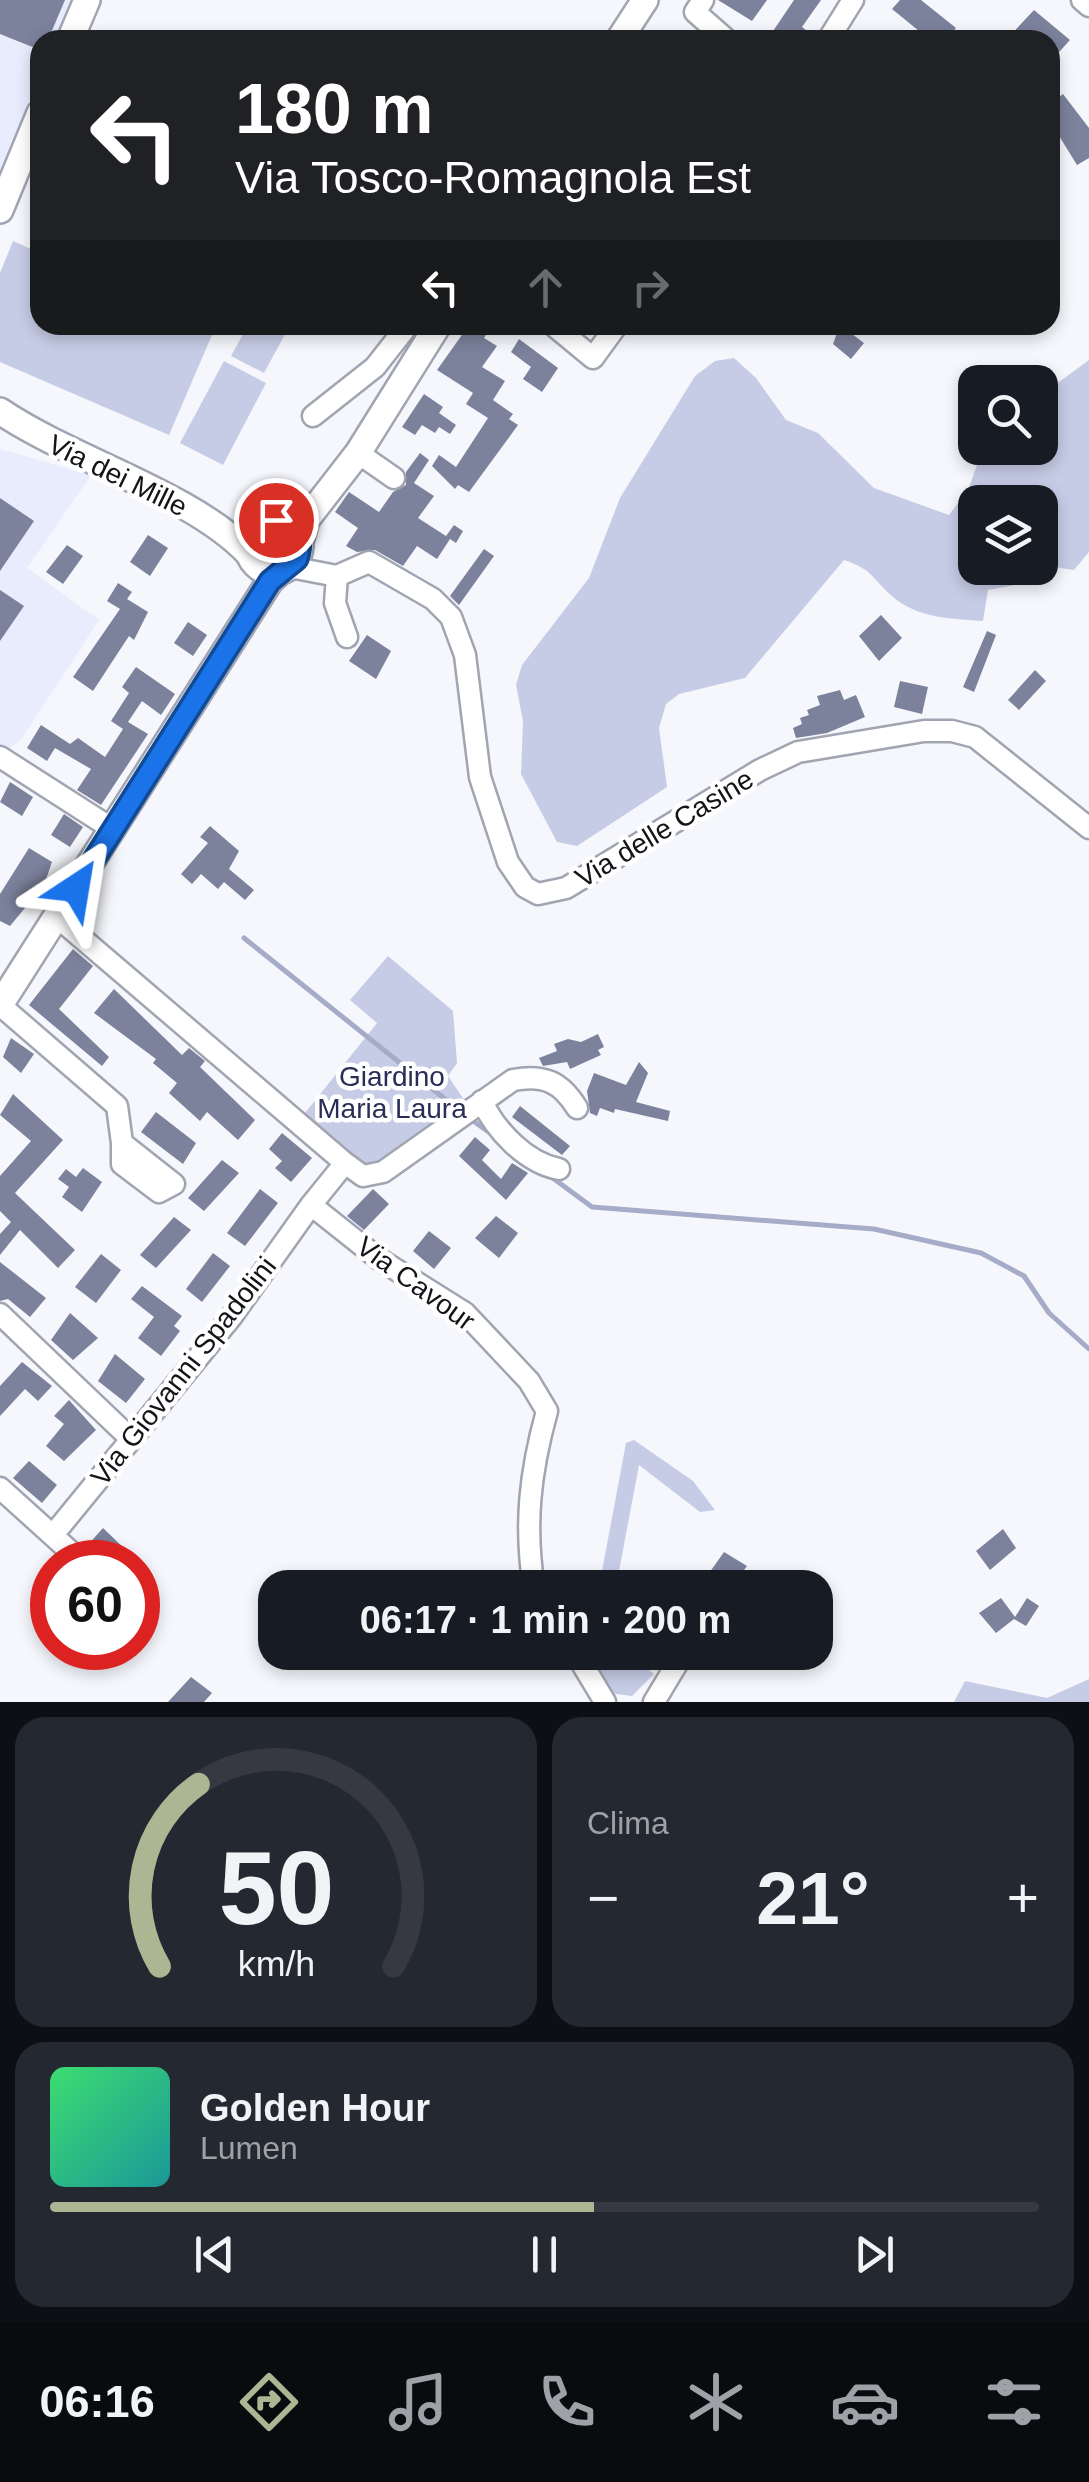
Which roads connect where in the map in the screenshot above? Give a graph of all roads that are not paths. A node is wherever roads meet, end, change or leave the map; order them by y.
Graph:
1 (86, 0) edge
2 (645, 0) edge
3 (854, 0) edge
4 (1082, 0) edge
5 (699, 6) edge
6 (1089, 6) edge
7 (74, 30) edge
8 (626, 30) edge
9 (719, 30) edge
10 (837, 30) edge
11 (30, 137) edge
12 (0, 210) edge
13 (401, 335) edge
14 (432, 335) edge
15 (565, 335) edge
16 (610, 335) edge
17 (0, 411) edge
18 (313, 416) dead end
19 (0, 430) edge
20 (30, 431) junction
21 (358, 453) junction
22 (394, 478) dead end
23 (325, 494) junction
24 (207, 518) junction
25 (267, 523) junction
26 (250, 557) junction
27 (293, 557) junction
28 (328, 573) junction
29 (245, 624) junction
30 (347, 637) dead end
31 (0, 757) edge
32 (1089, 828) edge
33 (114, 830) junction
34 (57, 917) junction
35 (0, 1005) edge
36 (577, 1108) dead end
37 (471, 1110) junction
38 (122, 1143) dead end
39 (344, 1163) junction
40 (559, 1170) dead end
41 (311, 1205) junction
42 (0, 1314) edge
43 (131, 1440) junction
44 (0, 1488) edge
45 (53, 1535) junction
46 (58, 1540) edge
47 (531, 1570) edge
48 (586, 1670) edge
49 (673, 1670) edge
50 (605, 1702) edge
51 (654, 1702) edge

1 - 7 main road
2 - 8 main road
3 - 10 street
4 - 6 street
5 - 9 street
11 - 12 main road
13 - 18 street
14 - 21 main road
15 - 16 street
17 - 20 main road, Via dei Mille
19 - 20 main road, Via dei Mille
20 - 24 main road, Via dei Mille
21 - 22 street
21 - 23 main road
23 - 25 main road
23 - 27 main road
24 - 25 main road, Via dei Mille
24 - 26 main road, Via dei Mille
25 - 26 main road
25 - 27 main road
26 - 27 main road
26 - 29 main road
27 - 28 street
27 - 29 main road
28 - 30 street
28 - 32 street, Via delle Casine
29 - 33 main road
31 - 33 street
33 - 34 main road
34 - 35 main road
34 - 39 street
35 - 38 street
36 - 37 street
37 - 39 street
37 - 40 street
39 - 41 street
41 - 43 street, Via Giovanni Spadolini
41 - 47 street, Via Cavour
42 - 43 street
43 - 45 street, Via Giovanni Spadolini
44 - 45 street
45 - 46 street
48 - 50 street
49 - 51 street

